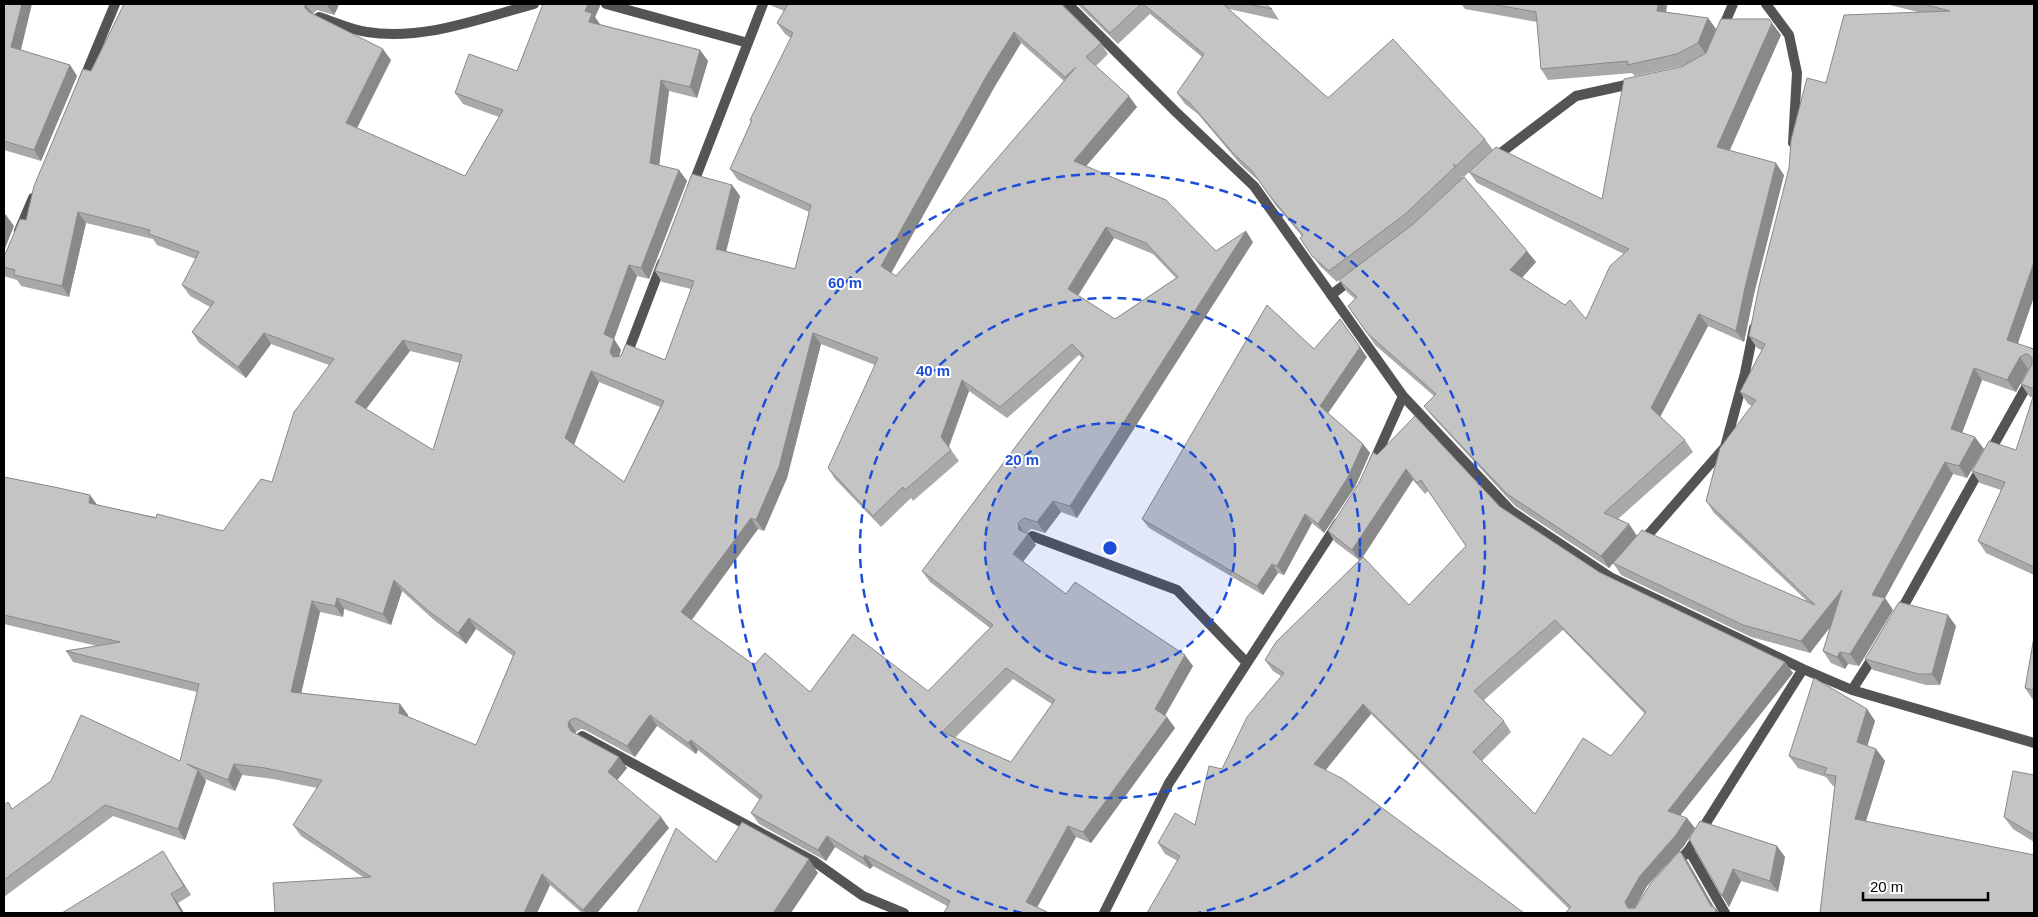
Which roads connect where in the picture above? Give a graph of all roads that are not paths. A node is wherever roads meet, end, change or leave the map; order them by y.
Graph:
1 (115, 4) edge
2 (534, 4) edge
3 (606, 4) edge
4 (763, 4) edge
5 (1068, 4) edge
6 (1732, 4) edge
7 (1766, 4) edge
8 (320, 16) edge
9 (1718, 41) edge
10 (748, 43) junction
11 (1643, 81) edge
12 (77, 95) edge
13 (1793, 149) edge
14 (1484, 167) edge
15 (38, 186) edge
16 (688, 198) edge
17 (15, 241) edge
18 (666, 253) edge
19 (1362, 271) edge
20 (1331, 295) junction
21 (1757, 315) edge
22 (624, 362) edge
23 (2034, 373) edge
24 (1403, 396) junction
25 (1364, 481) edge
26 (1344, 514) edge
27 (1032, 536) edge
28 (1636, 548) edge
29 (1894, 622) edge
30 (1878, 648) edge
31 (1246, 662) junction
32 (1803, 670) junction
33 (1852, 690) junction
34 (582, 736) edge
35 (2034, 743) edge
36 (1689, 850) junction
37 (1665, 876) edge
38 (904, 913) edge
39 (1104, 913) edge
40 (1725, 913) edge

1 - 12 street
2 - 8 street
3 - 10 street
4 - 10 street
5 - 20 street
6 - 9 street
7 - 13 street
10 - 16 street
11 - 14 street
15 - 17 street
18 - 22 street
19 - 20 street
20 - 24 street
21 - 28 street
23 - 29 street
24 - 25 street
24 - 32 street
26 - 31 street
27 - 31 street
30 - 33 street
31 - 39 street
32 - 33 street
32 - 36 street
33 - 35 street
34 - 38 street
36 - 37 street
36 - 40 street

